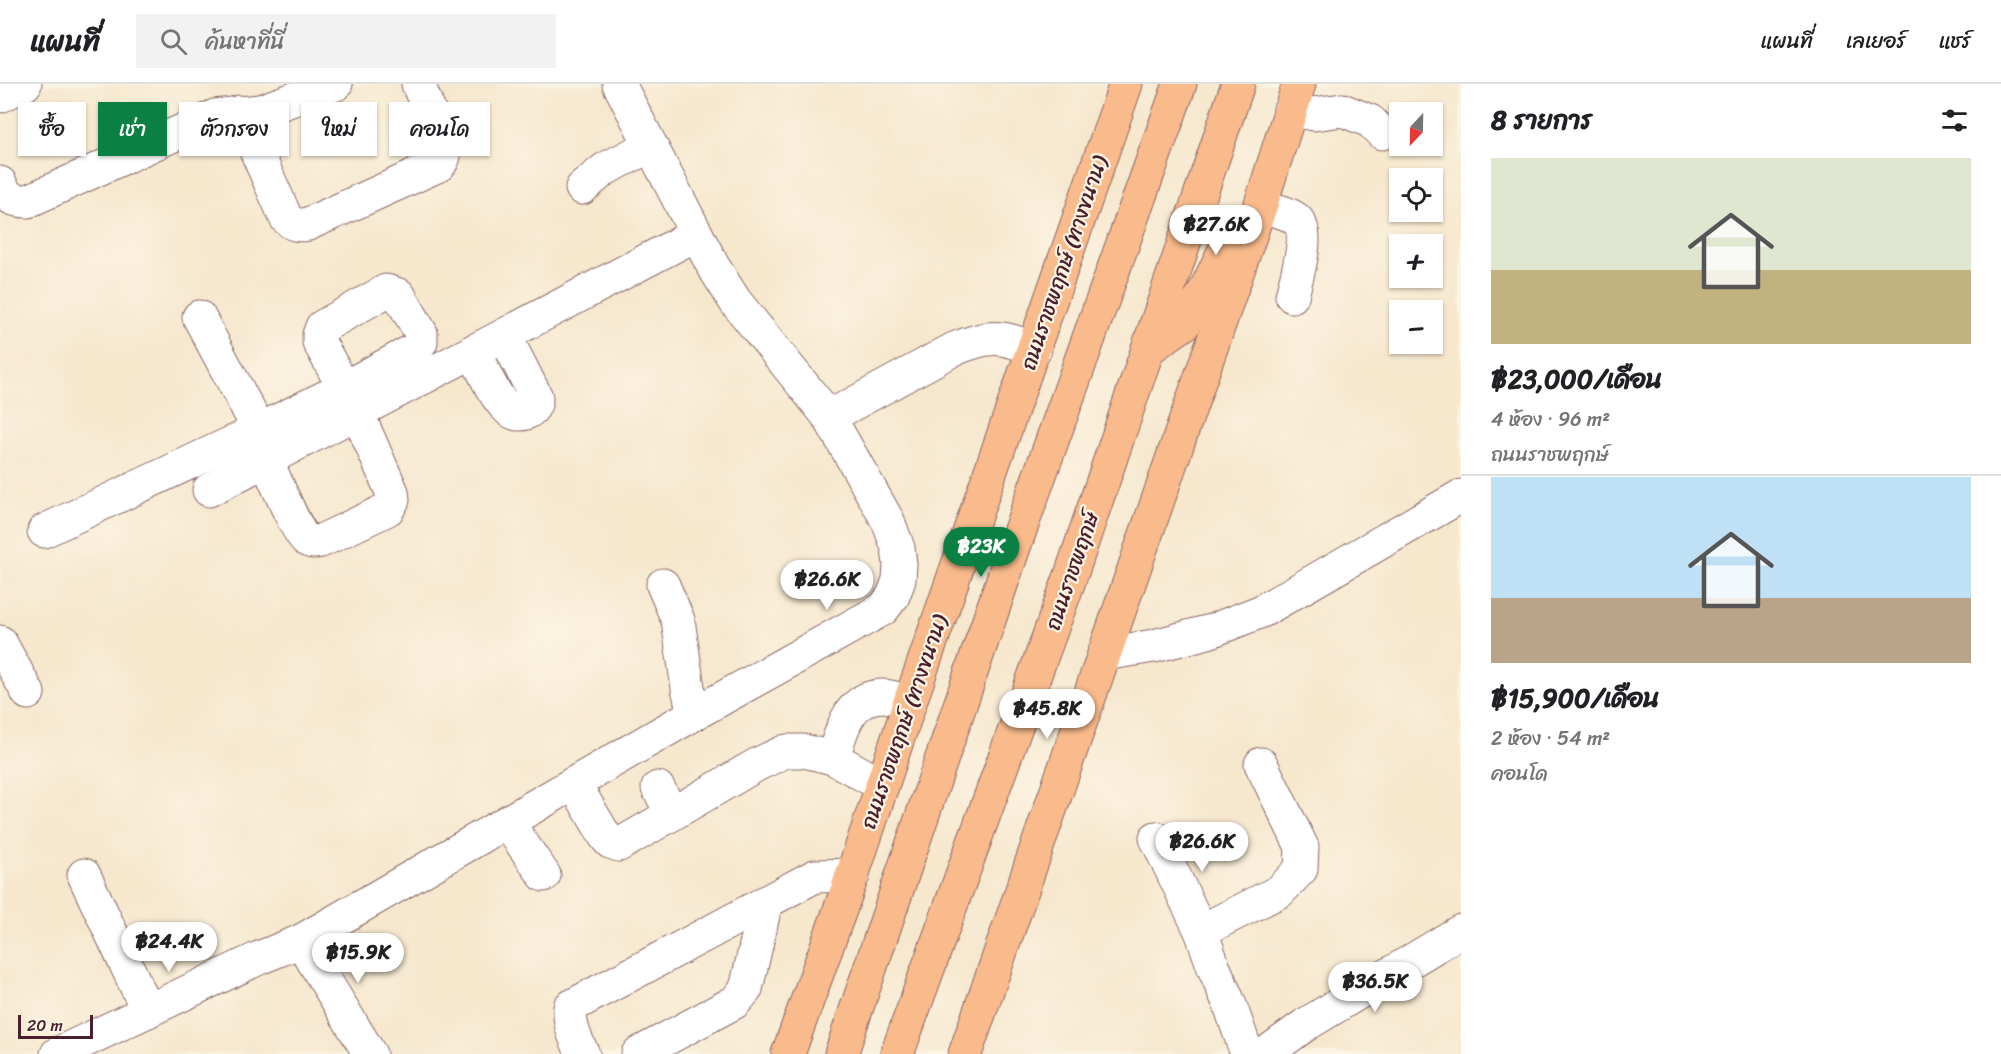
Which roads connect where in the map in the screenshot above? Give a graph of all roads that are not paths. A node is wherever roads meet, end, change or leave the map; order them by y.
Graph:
1 (25, 84) edge
2 (418, 84) edge
3 (619, 84) edge
4 (1126, 84) edge
5 (1180, 84) edge
6 (1238, 84) edge
7 (332, 85) edge
8 (0, 96) edge
9 (1294, 97) edge
10 (249, 102) edge
11 (179, 132) edge
12 (1382, 133) dead end
13 (650, 146) junction
14 (266, 156) edge
15 (1274, 159) junction
16 (0, 183) edge
17 (582, 188) dead end
18 (1260, 207) junction
19 (695, 235) junction
20 (1292, 296) dead end
21 (198, 317) dead end
22 (505, 336) junction
23 (1035, 349) junction
24 (1148, 349) junction
25 (473, 351) junction
26 (350, 400) junction
27 (829, 417) junction
28 (262, 445) junction
29 (209, 490) dead end
30 (1461, 496) edge
31 (44, 531) dead end
32 (663, 585) dead end
33 (3, 653) edge
34 (1104, 654) junction
35 (28, 693) dead end
36 (910, 702) junction
37 (694, 714) junction
38 (833, 758) junction
39 (1261, 764) dead end
40 (574, 783) junction
41 (882, 785) junction
42 (507, 822) junction
43 (1156, 838) dead end
44 (84, 875) dead end
45 (544, 875) dead end
46 (853, 875) junction
47 (766, 902) junction
48 (1201, 931) junction
49 (1461, 931) edge
50 (301, 941) junction
51 (148, 1011) junction
52 (57, 1054) edge
53 (370, 1054) edge
54 (583, 1054) edge
55 (638, 1054) edge
56 (788, 1054) edge
57 (841, 1054) edge
58 (897, 1054) edge
59 (965, 1054) edge
60 (1247, 1054) edge
61 (1264, 1054) edge

1 - 8 street
2 - 14 street
3 - 13 street
4 - 23 main road, ถนนราชพฤกษ์ (ทางขนาน)
5 - 57 main road
6 - 24 main road, ถนนราชพฤกษ์
7 - 10 street
9 - 12 street
9 - 15 main road
11 - 16 street
13 - 17 street
13 - 19 street
15 - 18 main road
15 - 24 main road
18 - 20 street
18 - 34 main road
19 - 22 street
19 - 27 street
21 - 28 street
22 - 25 street
22 - 25 street
23 - 27 street
23 - 36 main road, ถนนราชพฤกษ์ (ทางขนาน)
24 - 58 main road, ถนนราชพฤกษ์
25 - 26 street
26 - 28 street
26 - 28 street
27 - 37 street
28 - 29 street
28 - 31 street
30 - 34 street
32 - 37 street
33 - 35 street
34 - 59 main road
36 - 38 street
36 - 41 main road, ถนนราชพฤกษ์ (ทางขนาน)
37 - 40 street
38 - 40 street
38 - 41 street
39 - 48 street
40 - 42 street
41 - 46 main road, ถนนราชพฤกษ์ (ทางขนาน)
42 - 45 street
42 - 50 street
43 - 48 street
44 - 51 street
46 - 47 street
46 - 56 main road, ถนนราชพฤกษ์ (ทางขนาน)
47 - 54 street
47 - 55 street
48 - 60 street
49 - 61 street
50 - 51 street
50 - 53 street
51 - 52 street

